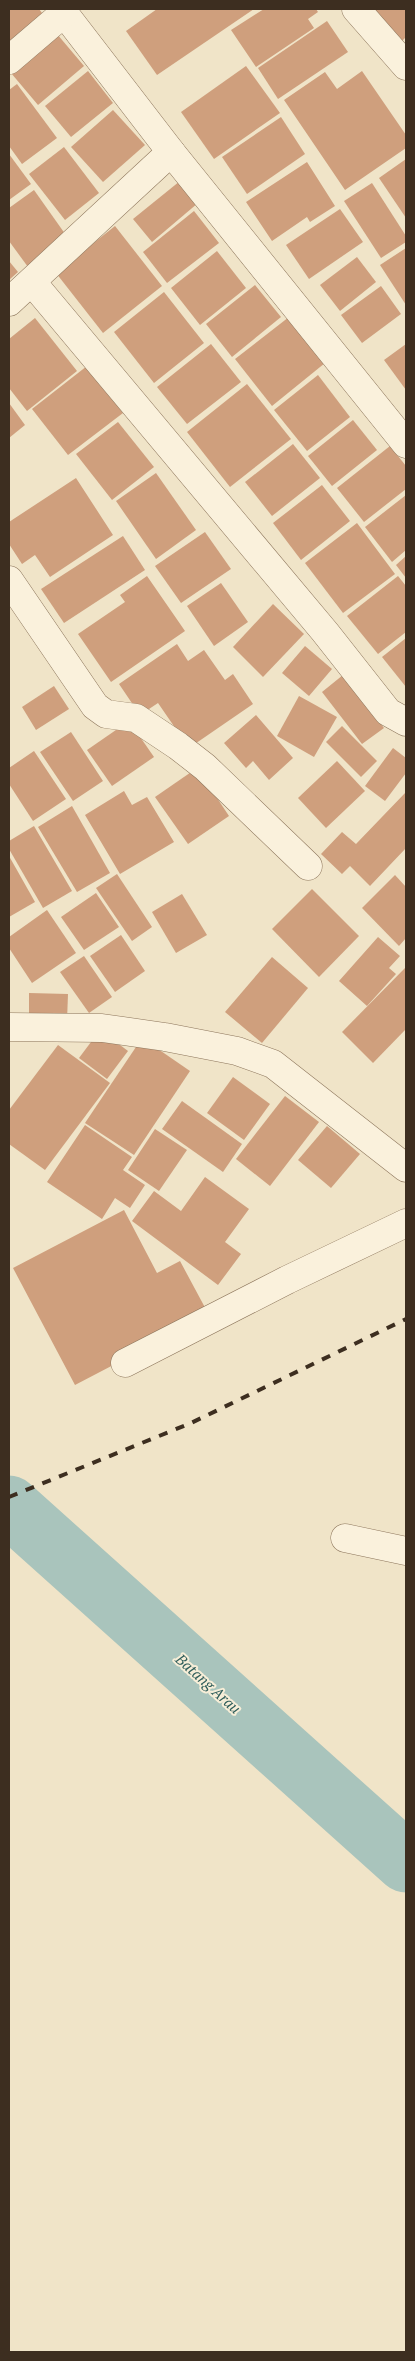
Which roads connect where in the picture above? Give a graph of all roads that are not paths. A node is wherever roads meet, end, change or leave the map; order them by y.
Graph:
1 (356, 9) edge
2 (62, 11) edge
3 (9, 60) edge
4 (406, 66) edge
5 (171, 152) junction
6 (32, 282) junction
7 (9, 302) edge
8 (406, 444) edge
9 (9, 580) edge
10 (406, 722) edge
11 (308, 866) dead end
12 (9, 1026) edge
13 (406, 1168) edge
14 (406, 1223) edge
15 (125, 1363) dead end
16 (345, 1538) dead end
17 (406, 1551) edge

1 - 4 street
2 - 3 street
2 - 5 street
5 - 6 street
5 - 8 street
6 - 7 street
6 - 10 street
9 - 11 street
12 - 13 street
14 - 15 street
16 - 17 street

